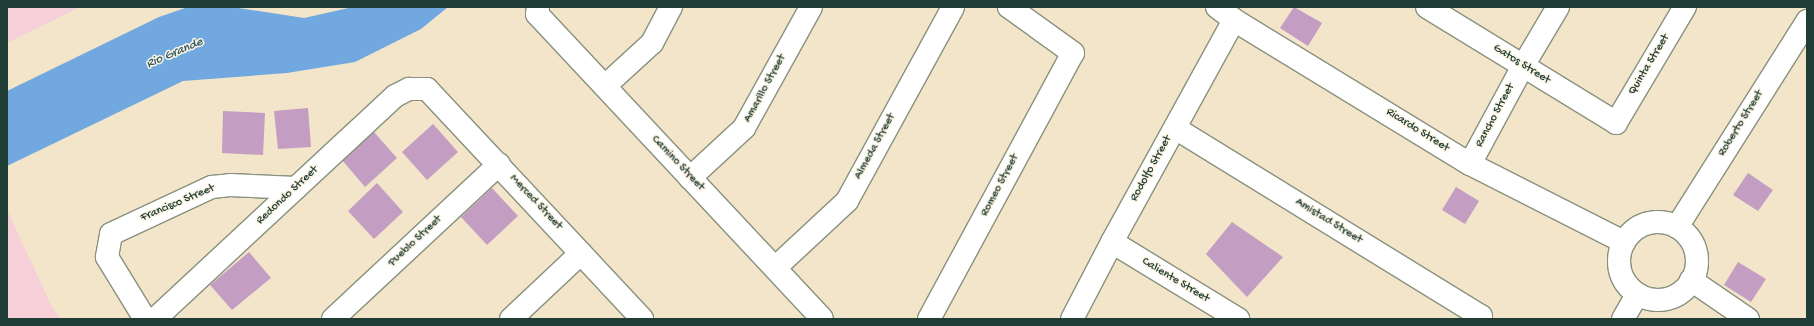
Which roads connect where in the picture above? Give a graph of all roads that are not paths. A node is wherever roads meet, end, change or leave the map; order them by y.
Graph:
1 (538, 7) edge
2 (671, 7) edge
3 (811, 7) edge
4 (953, 7) edge
5 (1009, 7) edge
6 (1427, 7) edge
7 (1558, 7) edge
8 (1685, 7) edge
9 (1226, 13) edge
10 (1807, 21) edge
11 (1523, 66) junction
12 (605, 86) junction
13 (427, 89) joint
14 (1616, 123) joint
15 (1175, 128) junction
16 (499, 164) junction
17 (1470, 164) junction
18 (690, 178) junction
19 (296, 188) junction
20 (1677, 227) junction
21 (1112, 242) junction
22 (1624, 242) junction
23 (581, 253) junction
24 (775, 268) junction
25 (1691, 280) junction
26 (1637, 294) junction
27 (1480, 317) edge
28 (145, 319) edge
29 (155, 319) edge
30 (333, 319) edge
31 (511, 319) edge
32 (642, 319) edge
33 (822, 319) edge
34 (929, 319) edge
35 (1072, 319) edge
36 (1238, 319) edge
37 (1622, 319) edge
38 (1748, 319) edge

1 - 12 street, Camino Street
2 - 12 street
3 - 18 street, Amarillo Street
4 - 24 street, Almeda Street
5 - 34 street, Romeo Street
6 - 11 street, Gatos Street
7 - 11 street, Rancho Street
8 - 14 street, Quinta Street
9 - 15 street, Rodolfo Street
9 - 17 street, Ricardo Street
10 - 20 street, Roberto Street
11 - 14 street, Gatos Street
11 - 17 street, Rancho Street
12 - 18 street, Camino Street
13 - 16 street, Merced Street
13 - 19 street, Redondo Street
15 - 21 street, Rodolfo Street
15 - 27 street, Amistad Street
16 - 23 street, Merced Street
16 - 30 street, Pueblo Street
17 - 22 street, Ricardo Street
18 - 24 street, Camino Street
19 - 28 street, Francisco Street
19 - 29 street, Redondo Street
20 - 22 street
20 - 25 street
21 - 35 street, Rodolfo Street
21 - 36 street, Caliente Street
22 - 26 street
23 - 31 street
23 - 32 street, Merced Street
24 - 33 street, Camino Street
25 - 26 street
25 - 38 street
26 - 37 street

